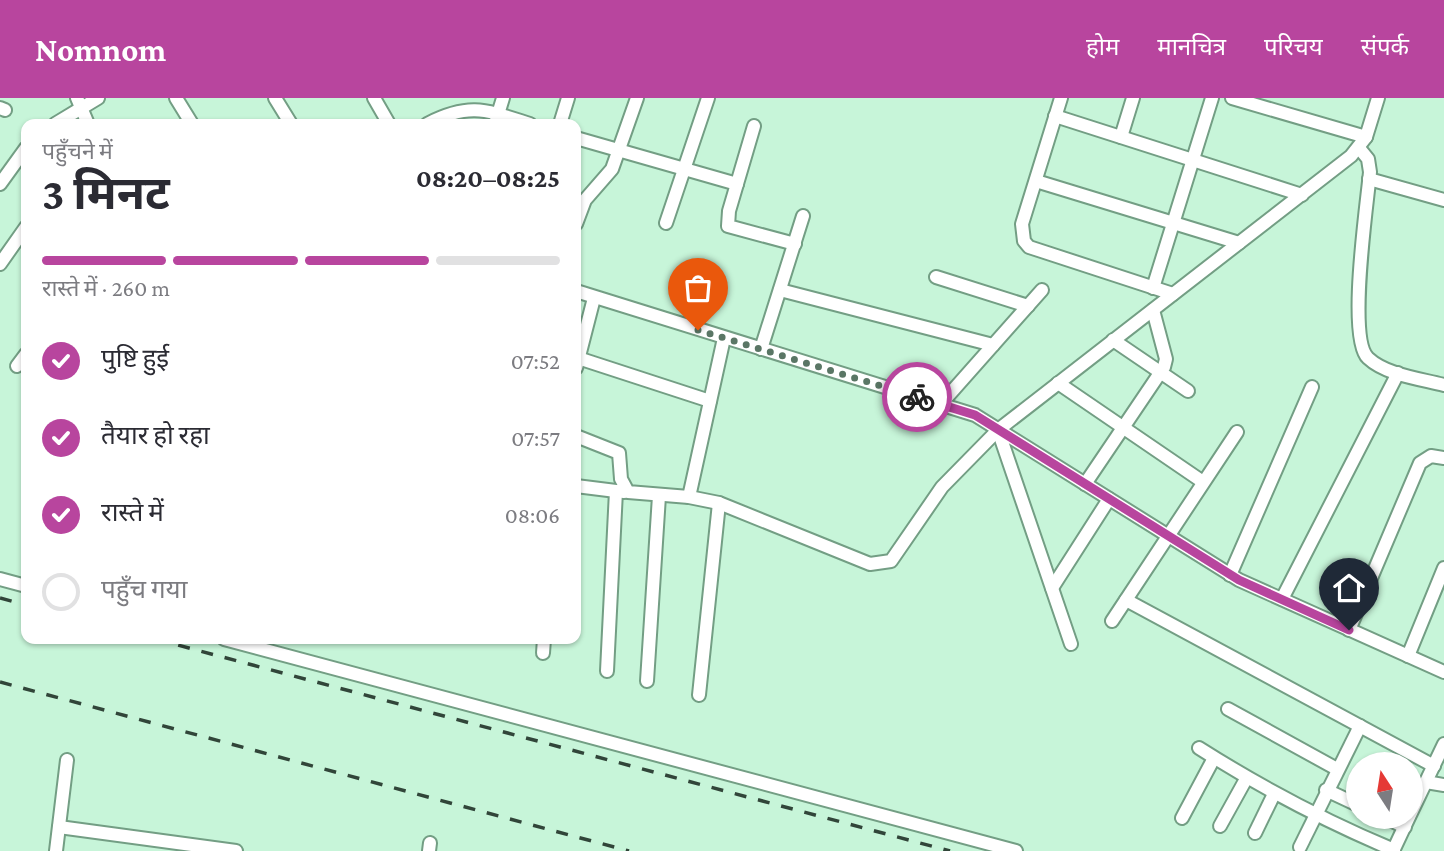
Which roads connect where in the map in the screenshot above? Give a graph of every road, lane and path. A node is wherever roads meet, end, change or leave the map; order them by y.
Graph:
1 (98, 98) edge
2 (176, 98) edge
3 (275, 98) edge
4 (374, 98) edge
5 (503, 98) edge
6 (568, 98) edge
7 (638, 98) edge
8 (708, 98) edge
9 (1061, 98) edge
10 (1133, 98) edge
11 (1212, 98) edge
12 (1232, 98) edge
13 (1378, 98) edge
14 (79, 103) edge
15 (457, 104) edge
16 (1055, 116) junction
17 (61, 119) edge
18 (189, 119) edge
19 (288, 119) edge
20 (386, 119) edge
21 (434, 119) edge
22 (497, 119) edge
23 (562, 119) edge
24 (754, 126) dead end
25 (1121, 137) junction
26 (581, 139) edge
27 (1363, 142) junction
28 (620, 150) junction
29 (21, 155) edge
30 (1193, 160) junction
31 (682, 168) junction
32 (1369, 179) junction
33 (1036, 181) junction
34 (0, 184) edge
35 (737, 184) junction
36 (1302, 195) junction
37 (1444, 200) edge
38 (581, 211) edge
39 (803, 216) dead end
40 (666, 223) dead end
41 (1175, 224) junction
42 (21, 234) edge
43 (795, 243) junction
44 (1239, 243) junction
45 (0, 264) edge
46 (936, 277) dead end
47 (1153, 288) junction
48 (780, 290) junction
49 (1042, 290) dead end
50 (581, 293) edge
51 (1173, 294) junction
52 (594, 298) junction
53 (1028, 306) junction
54 (1153, 310) junction
55 (581, 334) edge
56 (724, 338) junction
57 (1113, 340) junction
58 (993, 345) junction
59 (761, 349) junction
60 (21, 361) edge
61 (581, 364) edge
62 (17, 366) dead end
63 (1160, 372) junction
64 (1398, 373) junction
65 (1058, 383) junction
66 (1444, 386) edge
67 (1312, 387) dead end
68 (1188, 391) dead end
69 (710, 401) junction
70 (940, 405) junction
71 (1123, 427) junction
72 (998, 430) junction
73 (1237, 432) dead end
74 (581, 438) edge
75 (1444, 458) edge
76 (1203, 482) junction
77 (1085, 484) junction
78 (581, 487) edge
79 (622, 491) junction
80 (659, 496) junction
81 (689, 496) junction
82 (1109, 499) junction
83 (719, 503) junction
84 (1168, 536) junction
85 (1444, 568) edge
86 (1230, 575) junction
87 (0, 579) edge
88 (21, 585) edge
89 (1052, 588) junction
90 (1282, 599) junction
91 (1126, 600) junction
92 (1112, 621) dead end
93 (1349, 630) junction
94 (243, 644) edge
95 (544, 644) edge
96 (1071, 644) dead end
97 (543, 653) dead end
98 (1408, 656) junction
99 (607, 671) dead end
100 (1444, 672) edge
101 (647, 681) dead end
102 (699, 695) dead end
103 (1228, 709) dead end
104 (1360, 726) junction
105 (1444, 744) edge
106 (1199, 748) dead end
107 (1214, 758) junction
108 (67, 760) dead end
109 (1434, 766) junction
110 (1337, 769) junction
111 (1246, 779) junction
112 (1426, 782) junction
113 (1444, 785) edge
114 (1423, 788) edge
115 (1326, 790) junction
116 (1274, 794) junction
117 (1346, 799) edge
118 (1313, 815) junction
119 (1182, 818) dead end
120 (1220, 826) dead end
121 (59, 827) junction
122 (1403, 830) edge
123 (1255, 833) dead end
124 (147, 845) edge
125 (1300, 847) dead end
126 (56, 851) edge
127 (236, 851) edge
128 (1017, 851) edge
129 (1394, 851) edge

1 - 14 street
2 - 18 street
3 - 19 street
4 - 20 street
5 - 22 street
6 - 23 street
7 - 28 street
8 - 31 street
9 - 16 street
10 - 25 street
11 - 30 street
12 - 27 street
13 - 27 street
14 - 17 street
15 - 21 street
15 - 22 street
16 - 25 street
16 - 33 street
24 - 35 street
25 - 30 street
26 - 28 street
27 - 32 street
27 - 36 street
28 - 31 street
28 - 38 street
29 - 34 street
30 - 36 street
30 - 41 street
31 - 35 street
31 - 40 street
32 - 37 street
32 - 64 street
33 - 41 street
33 - 47 street
35 - 43 street
36 - 44 street
39 - 43 street
41 - 44 street
41 - 47 street
42 - 45 street
43 - 48 street
44 - 51 street
46 - 53 street
47 - 51 street
48 - 58 street
48 - 59 street
49 - 53 street
50 - 52 street
51 - 54 street
52 - 55 street
52 - 56 street
53 - 58 street
54 - 57 street
54 - 63 street
56 - 59 street
56 - 69 street
57 - 63 street
57 - 65 street
58 - 70 street
59 - 70 street
60 - 62 street
61 - 69 street
63 - 68 street
63 - 71 street
64 - 66 street
64 - 90 street
65 - 71 street
65 - 72 street
67 - 86 street
69 - 81 street
70 - 72 street
71 - 76 street
71 - 77 street
72 - 77 street
72 - 83 street
72 - 89 street
73 - 76 street
74 - 79 street
75 - 93 street
76 - 84 street
77 - 82 street
78 - 79 street
79 - 80 street
79 - 99 street
80 - 81 street
80 - 101 street
81 - 83 street
82 - 84 street
82 - 89 street
83 - 102 street
84 - 86 street
84 - 91 street
85 - 98 street
86 - 90 street
87 - 88 street
89 - 96 street
90 - 93 street
91 - 92 street
91 - 104 street
93 - 98 street
94 - 128 street
95 - 97 street
98 - 100 street
103 - 110 street
104 - 109 street
104 - 110 street
105 - 109 street
106 - 107 street
107 - 111 street
107 - 119 street
108 - 121 street
109 - 112 street
110 - 115 street
111 - 116 street
111 - 120 street
112 - 113 street
112 - 114 street
115 - 117 street
115 - 118 street
116 - 118 street
116 - 123 street
118 - 125 street
118 - 129 street
121 - 124 street
121 - 126 street
122 - 129 street
124 - 127 street

